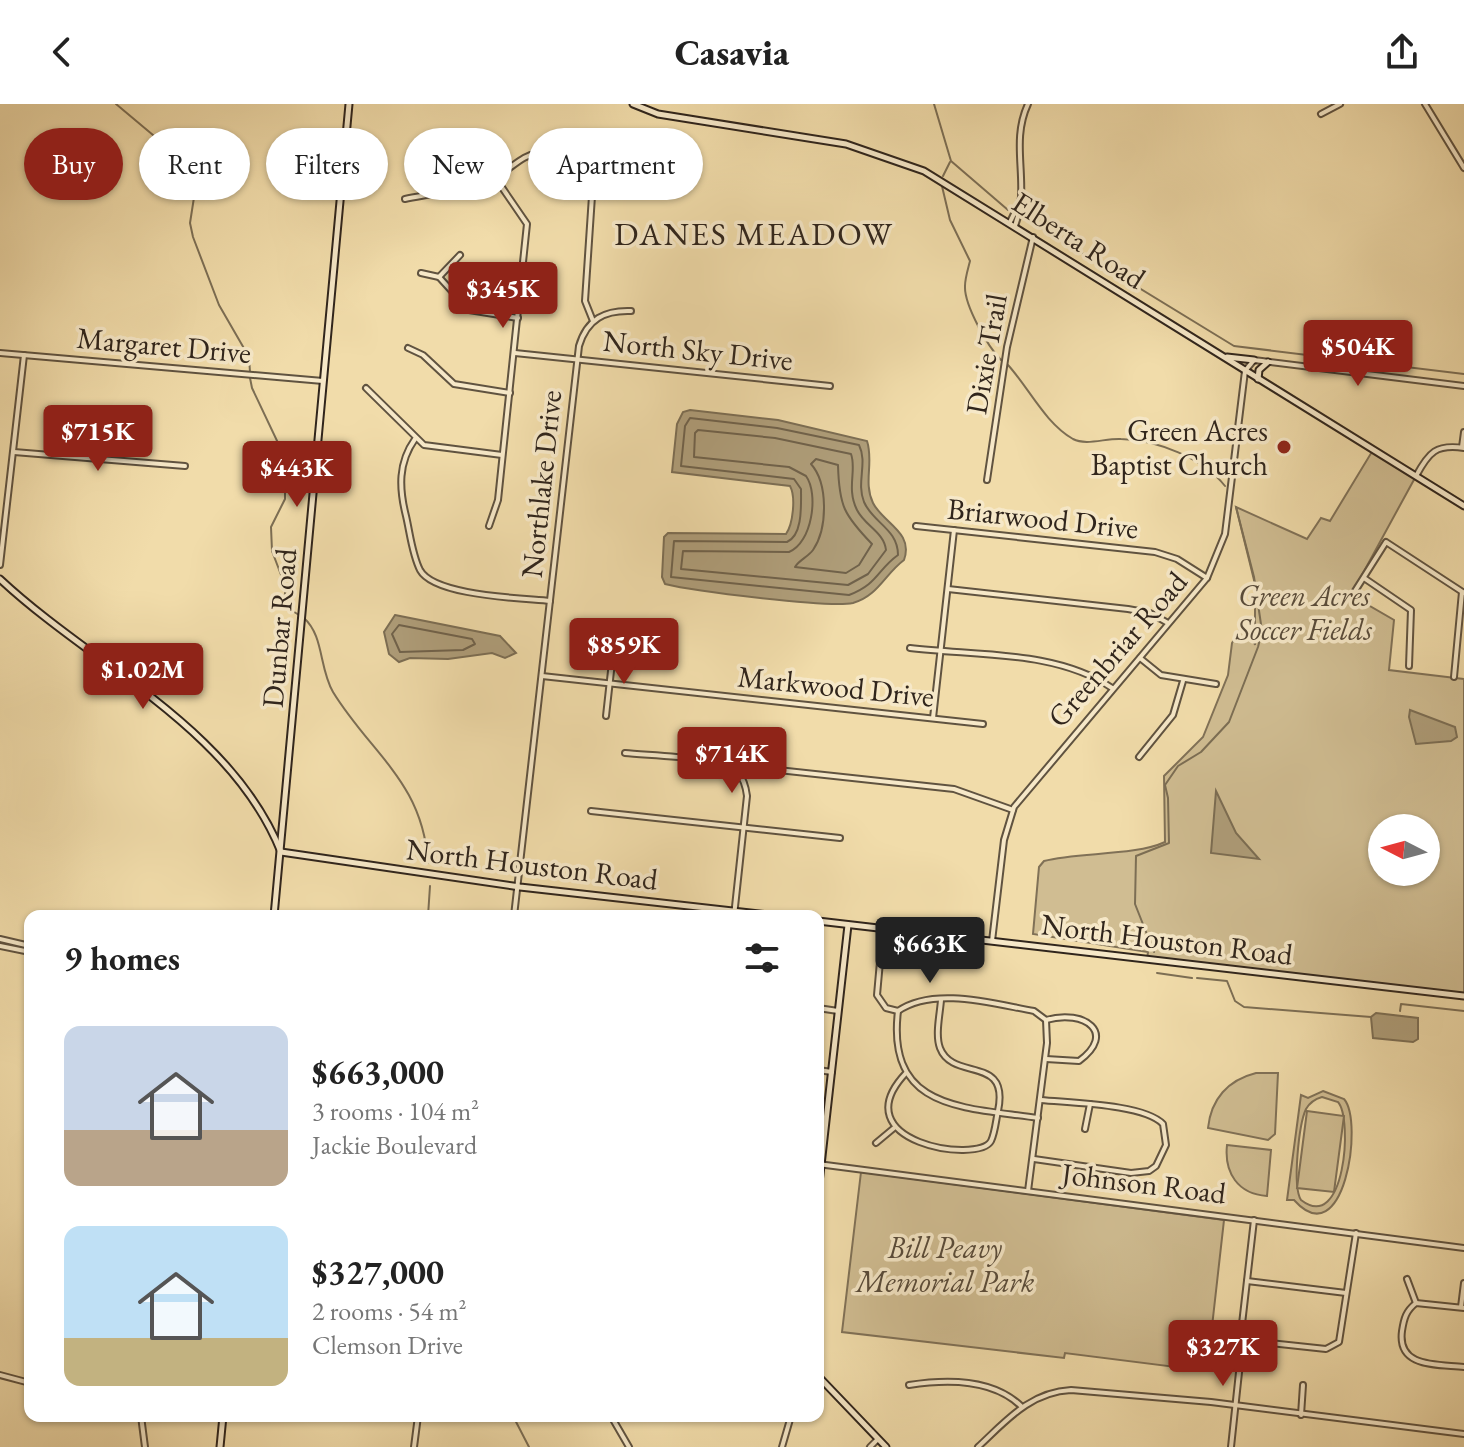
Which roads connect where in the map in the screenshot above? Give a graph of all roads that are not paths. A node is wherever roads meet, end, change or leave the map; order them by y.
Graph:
1 (349, 104) edge
2 (633, 104) edge
3 (1028, 104) edge
4 (1340, 104) edge
5 (1425, 104) edge
6 (1321, 114) dead end
7 (512, 165) edge
8 (1464, 168) edge
9 (511, 200) edge
10 (1012, 224) junction
11 (1033, 237) junction
12 (460, 255) dead end
13 (421, 273) dead end
14 (439, 277) junction
15 (631, 311) dead end
16 (518, 318) junction
17 (593, 321) junction
18 (408, 348) dead end
19 (0, 353) edge
20 (515, 353) junction
21 (24, 355) junction
22 (1223, 357) junction
23 (576, 360) junction
24 (1254, 360) junction
25 (1268, 362) junction
26 (1245, 371) junction
27 (1258, 380) junction
28 (323, 381) junction
29 (830, 386) dead end
30 (1464, 386) edge
31 (366, 388) dead end
32 (510, 393) junction
33 (1464, 432) edge
34 (415, 439) junction
35 (1463, 448) edge
36 (14, 452) junction
37 (502, 455) junction
38 (185, 466) dead end
39 (1416, 476) junction
40 (987, 480) dead end
41 (1464, 506) edge
42 (489, 526) dead end
43 (916, 526) dead end
44 (954, 530) junction
45 (0, 565) edge
46 (1207, 578) junction
47 (1363, 578) junction
48 (0, 579) edge
49 (948, 589) junction
50 (1355, 591) dead end
51 (1463, 593) edge
52 (550, 601) junction
53 (1168, 623) junction
54 (910, 648) dead end
55 (941, 652) junction
56 (613, 653) dead end
57 (1140, 658) junction
58 (1409, 666) dead end
59 (542, 676) junction
60 (1454, 677) dead end
61 (1183, 681) junction
62 (610, 683) junction
63 (1216, 684) dead end
64 (1112, 688) junction
65 (606, 716) dead end
66 (933, 718) junction
67 (983, 724) dead end
68 (625, 753) dead end
69 (1139, 757) dead end
70 (741, 776) junction
71 (1013, 810) junction
72 (591, 811) dead end
73 (743, 827) junction
74 (840, 838) dead end
75 (281, 852) junction
76 (520, 887) junction
77 (275, 910) edge
78 (515, 910) edge
79 (709, 910) edge
80 (734, 910) edge
81 (824, 922) edge
82 (848, 925) junction
83 (883, 928) junction
84 (0, 939) edge
85 (992, 941) junction
86 (24, 945) edge
87 (0, 946) edge
88 (24, 951) edge
89 (1464, 996) edge
90 (941, 1000) junction
91 (824, 1009) edge
92 (838, 1011) junction
93 (898, 1011) junction
94 (1046, 1020) junction
95 (1046, 1059) junction
96 (824, 1071) edge
97 (832, 1072) junction
98 (906, 1073) junction
99 (1041, 1100) junction
100 (1090, 1104) junction
101 (997, 1112) junction
102 (824, 1118) edge
103 (1038, 1118) junction
104 (894, 1128) junction
105 (1085, 1129) dead end
106 (876, 1143) dead end
107 (1033, 1159) junction
108 (824, 1165) edge
109 (1028, 1191) junction
110 (1254, 1220) junction
111 (1356, 1233) junction
112 (1464, 1248) edge
113 (1407, 1279) dead end
114 (1247, 1281) junction
115 (1464, 1283) edge
116 (1346, 1293) junction
117 (1416, 1303) junction
118 (1462, 1307) edge
119 (1252, 1341) junction
120 (1405, 1354) junction
121 (1397, 1360) dead end
122 (1464, 1367) edge
123 (0, 1375) edge
124 (24, 1381) edge
125 (824, 1382) edge
126 (909, 1385) dead end
127 (1303, 1385) dead end
128 (1021, 1406) junction
129 (1236, 1407) junction
130 (1301, 1415) junction
131 (142, 1422) edge
132 (222, 1422) edge
133 (417, 1422) edge
134 (614, 1422) edge
135 (789, 1422) edge
136 (1464, 1434) edge
137 (878, 1439) junction
138 (145, 1447) edge
139 (220, 1447) edge
140 (414, 1447) edge
141 (629, 1447) edge
142 (782, 1447) edge
143 (870, 1447) edge
144 (886, 1447) edge
145 (979, 1447) edge
146 (1231, 1447) edge

1 - 28 street, Dunbar Road
2 - 10 street, Elberta Road
3 - 10 street
4 - 6 street
5 - 8 street
7 - 17 street
9 - 16 street
10 - 11 street, Elberta Road
11 - 22 street, Elberta Road
11 - 40 street, Dixie Trail
12 - 14 street
13 - 14 street
14 - 16 street
15 - 17 street
16 - 20 street
17 - 23 street, Northlake Drive
18 - 32 street
19 - 21 street, Margaret Drive
20 - 23 street, North Sky Drive
20 - 32 street
21 - 28 street, Margaret Drive
21 - 36 street
22 - 24 street
22 - 26 street, Elberta Road
23 - 29 street, North Sky Drive
23 - 52 street, Northlake Drive
24 - 25 street
24 - 26 street
25 - 27 street
25 - 30 street
26 - 27 street, Elberta Road
26 - 46 street, Greenbriar Road
27 - 39 street, Elberta Road
28 - 75 street, Dunbar Road
31 - 34 street
32 - 37 street
33 - 35 street
34 - 37 street
34 - 52 street
35 - 39 street
36 - 38 street
36 - 45 street
37 - 42 street
39 - 41 street, Elberta Road
43 - 44 street, Briarwood Drive
44 - 46 street, Briarwood Drive
44 - 49 street
46 - 53 street, Greenbriar Road
47 - 50 street
47 - 51 street
47 - 58 street
48 - 75 street
49 - 53 street
49 - 55 street
51 - 60 street
52 - 59 street, Northlake Drive
53 - 57 street, Greenbriar Road
54 - 55 street
55 - 64 street
55 - 66 street
56 - 62 street
57 - 61 street
57 - 64 street, Greenbriar Road
59 - 62 street, Markwood Drive
59 - 76 street, Northlake Drive
61 - 63 street
61 - 69 street
62 - 65 street
62 - 66 street, Markwood Drive
64 - 71 street, Greenbriar Road
66 - 67 street, Markwood Drive
68 - 70 street
70 - 71 street
70 - 73 street
71 - 85 street, Greenbriar Road
72 - 73 street
73 - 74 street
73 - 80 street
75 - 76 street, North Houston Road
75 - 77 street, Dunbar Road
76 - 78 street, Northlake Drive
76 - 79 street, North Houston Road
81 - 82 street, North Houston Road
82 - 83 street, North Houston Road
82 - 92 street
83 - 85 street, North Houston Road
83 - 93 street
84 - 86 street
85 - 89 street, North Houston Road
87 - 88 street
90 - 93 street
90 - 94 street
90 - 101 street
91 - 92 street
92 - 97 street
93 - 98 street
94 - 95 street
94 - 95 street
95 - 99 street
96 - 97 street
97 - 102 street
98 - 101 street
98 - 104 street
99 - 100 street
99 - 103 street
100 - 105 street
100 - 107 street
101 - 103 street
101 - 104 street
103 - 107 street
104 - 106 street
107 - 109 street
108 - 109 street, Johnson Road
109 - 110 street, Johnson Road
110 - 111 street, Johnson Road
110 - 114 street
111 - 112 street, Johnson Road
111 - 116 street
113 - 117 street
114 - 116 street
114 - 119 street
115 - 118 street
116 - 119 street
117 - 118 street
117 - 120 street
119 - 129 street
120 - 121 street
120 - 122 street
123 - 124 street
125 - 137 street
126 - 128 street
127 - 130 street
128 - 129 street
128 - 145 street
129 - 130 street
129 - 146 street
130 - 136 street
131 - 138 street
132 - 139 street
133 - 140 street
134 - 141 street
135 - 142 street
137 - 143 street
137 - 144 street

